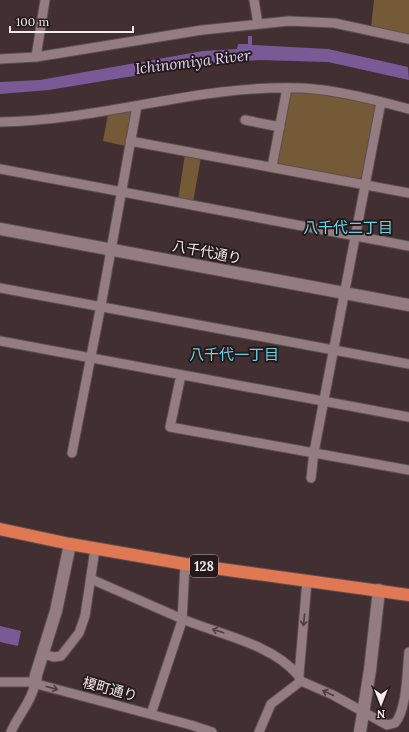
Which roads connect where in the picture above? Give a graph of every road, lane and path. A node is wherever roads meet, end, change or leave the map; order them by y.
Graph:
1 (45, 0) edge
2 (254, 0) edge
3 (258, 24) junction
4 (409, 39) edge
5 (36, 57) junction
6 (0, 59) edge
7 (287, 88) junction
8 (381, 102) junction
9 (137, 106) junction
10 (409, 109) edge
11 (245, 120) dead end
12 (0, 122) edge
13 (280, 127) junction
14 (130, 141) junction
15 (272, 167) junction
16 (0, 169) edge
17 (364, 184) junction
18 (121, 192) junction
19 (409, 193) edge
20 (0, 229) edge
21 (354, 236) junction
22 (409, 246) edge
23 (111, 249) junction
24 (0, 288) edge
25 (343, 293) junction
26 (409, 305) edge
27 (100, 307) junction
28 (0, 341) edge
29 (333, 350) junction
30 (90, 358) junction
31 (409, 364) edge
32 (181, 375) junction
33 (324, 401) junction
34 (409, 418) edge
35 (314, 452) junction
36 (72, 453) dead end
37 (409, 470) edge
38 (311, 478) dead end
39 (0, 529) edge
40 (70, 544) junction
41 (95, 549) junction
42 (186, 564) junction
43 (91, 579) junction
44 (307, 581) junction
45 (379, 590) junction
46 (409, 595) edge
47 (182, 619) junction
48 (409, 652) edge
49 (44, 654) junction
50 (300, 678) junction
51 (0, 682) edge
52 (35, 684) junction
53 (363, 711) junction
54 (151, 714) junction
55 (399, 715) junction
56 (409, 718) edge
57 (190, 728) edge
58 (386, 728) edge
59 (10, 732) edge
60 (212, 732) edge
61 (259, 732) edge
62 (360, 732) edge

1 - 5 street
2 - 3 street
3 - 4 street
3 - 5 street
5 - 6 street
7 - 8 street
7 - 9 street
7 - 13 street
8 - 10 street
8 - 17 street
9 - 12 street
9 - 14 street
11 - 13 street
13 - 15 street
14 - 15 street
14 - 18 street
15 - 17 street
16 - 18 street
17 - 19 street
17 - 21 street
18 - 21 street
18 - 23 street
20 - 23 street, 八千代通り
21 - 22 street
21 - 25 street
23 - 25 street, 八千代通り
23 - 27 street
24 - 27 street
25 - 26 street, 八千代通り
25 - 29 street
27 - 29 street
27 - 30 street
28 - 30 street
29 - 31 street
29 - 33 street
30 - 32 street
30 - 36 street
32 - 33 street
32 - 35 street
33 - 34 street
33 - 35 street
35 - 37 street
35 - 38 street
39 - 40 highway, 128
40 - 41 highway, 128
40 - 49 street
41 - 42 highway, 128
41 - 43 street
42 - 44 highway, 128
42 - 47 street
43 - 47 street
43 - 49 street
44 - 45 highway, 128
44 -> 50 street
45 - 46 highway, 128
45 - 53 street
50 -> 47 street
47 - 54 street
48 - 55 street
49 - 52 street
53 -> 50 street
50 - 61 street
51 - 52 street, 榎町通り
52 -> 54 street, 榎町通り
52 - 59 street
53 - 58 street
53 - 62 street
54 - 57 street, 榎町通り
55 - 56 street
55 - 58 street
57 - 60 street, 榎町通り

